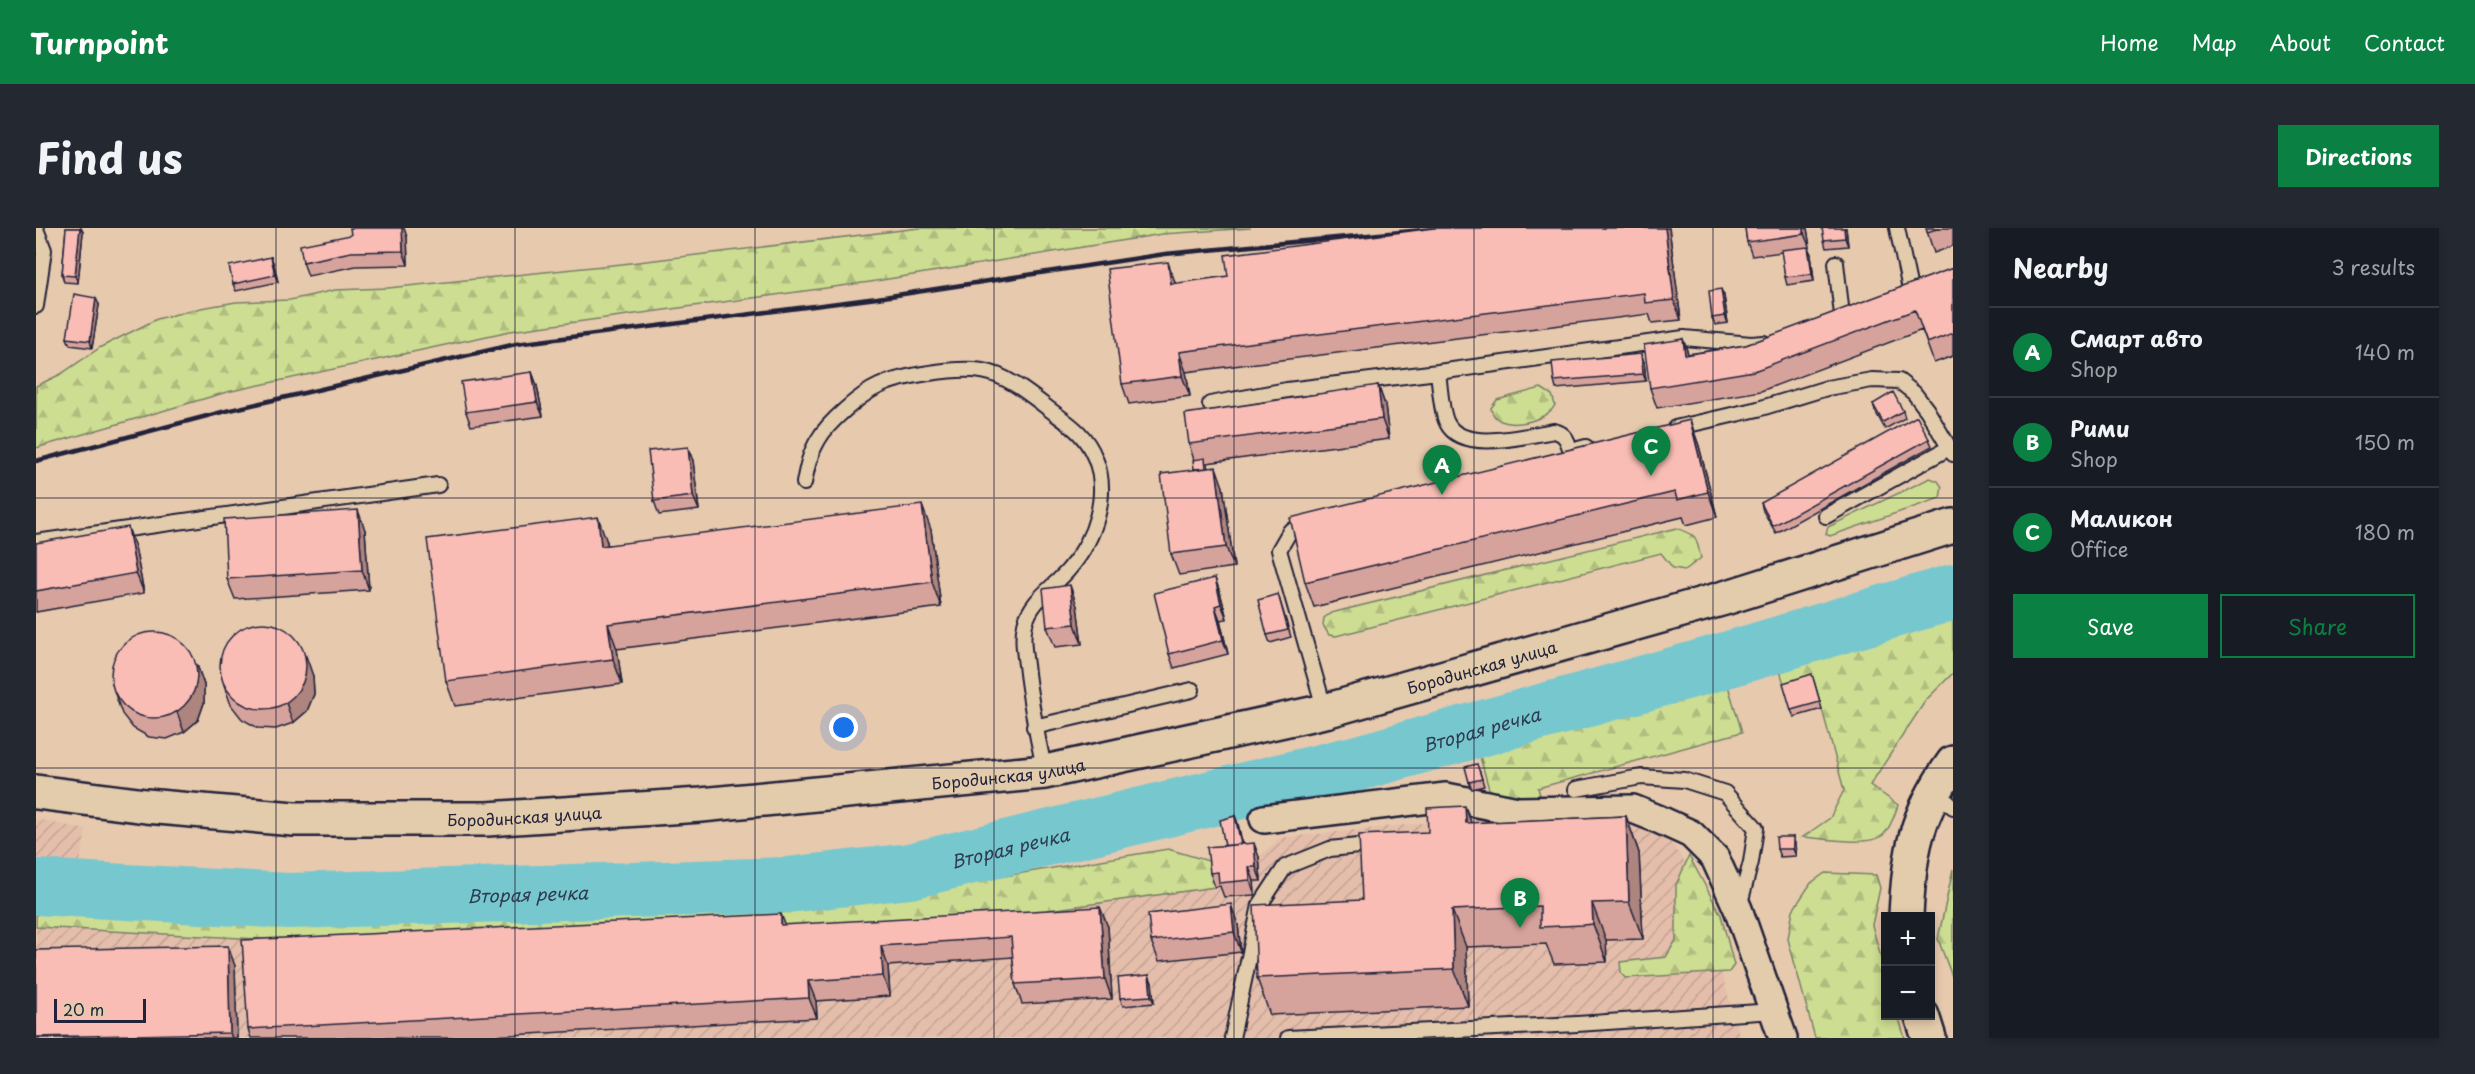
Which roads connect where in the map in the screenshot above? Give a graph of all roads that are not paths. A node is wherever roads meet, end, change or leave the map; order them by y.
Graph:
1 (1897, 228) edge
2 (36, 229) edge
3 (1836, 263) dead end
4 (1911, 289) edge
5 (36, 306) edge
6 (1842, 315) edge
7 (1780, 338) edge
8 (1438, 372) junction
9 (1210, 404) dead end
10 (1656, 432) edge
11 (1603, 444) edge
12 (1951, 451) edge
13 (804, 483) dead end
14 (438, 485) dead end
15 (1826, 516) dead end
16 (1324, 522) edge
17 (1953, 526) edge
18 (36, 542) edge
19 (1192, 690) dead end
20 (1325, 711) junction
21 (1034, 727) junction
22 (1953, 763) edge
23 (1045, 772) junction
24 (1576, 789) dead end
25 (36, 792) edge
26 (1944, 798) edge
27 (1264, 819) dead end
28 (1389, 843) edge
29 (1738, 909) junction
30 (1906, 912) edge
31 (1774, 1011) junction
32 (1923, 1020) edge
33 (1578, 1031) edge
34 (1232, 1038) edge
35 (1288, 1038) edge
36 (1783, 1038) edge
37 (1929, 1038) edge

1 - 4 lane
2 - 5 lane
3 - 6 lane
7 - 8 lane
8 - 9 lane
8 - 11 lane
10 - 12 lane
12 - 15 lane
13 - 21 lane
14 - 18 lane
16 - 20 lane
17 - 20 main road, Бородинская улица
19 - 21 lane
20 - 23 main road, Бородинская улица
21 - 23 lane
22 - 26 main road
23 - 25 main road, Бородинская улица
24 - 29 lane
26 - 30 main road
27 - 29 street
28 - 34 lane
29 - 31 street
31 - 33 lane
31 - 36 street
32 - 37 main road
33 - 35 lane

